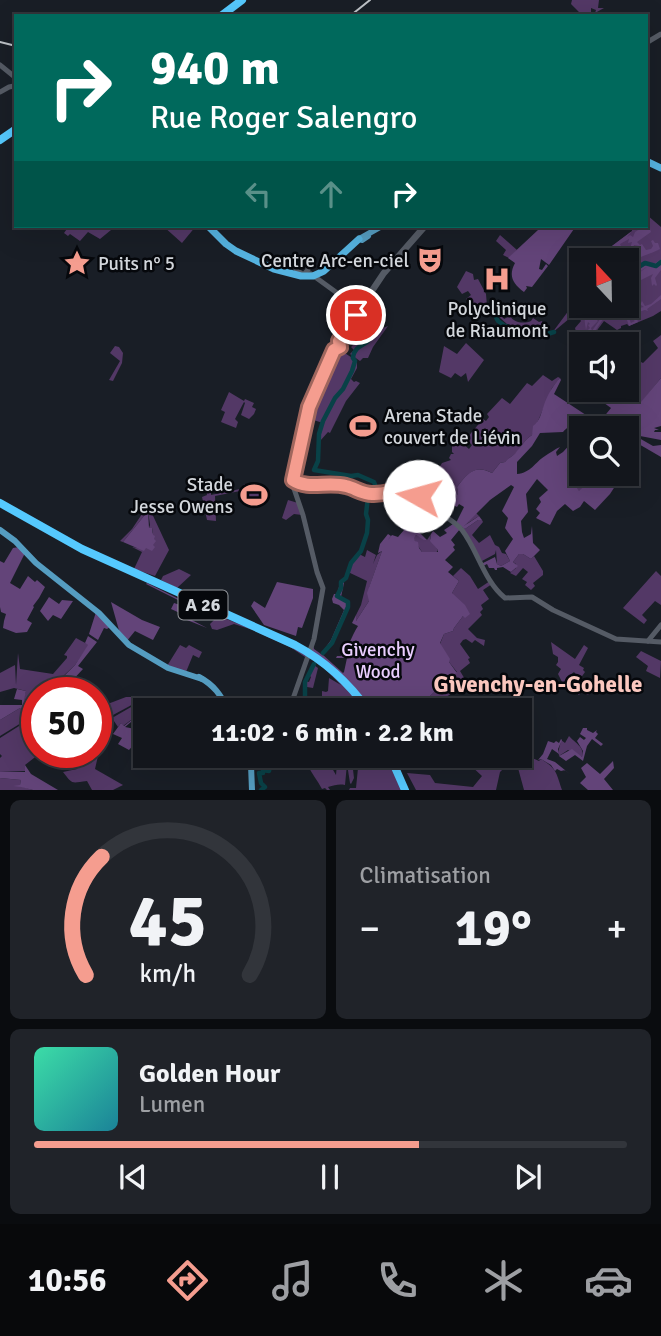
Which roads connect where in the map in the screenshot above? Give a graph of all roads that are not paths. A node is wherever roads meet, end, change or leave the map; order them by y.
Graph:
1 (243, 0) edge
2 (225, 14) edge
3 (0, 65) edge
4 (14, 81) edge
5 (0, 91) edge
6 (209, 228) edge
7 (380, 228) edge
8 (423, 228) edge
9 (364, 237) junction
10 (242, 260) dead end
11 (295, 266) junction
12 (266, 267) junction
13 (333, 272) dead end
14 (312, 275) junction
15 (361, 307) junction
16 (293, 481) junction
17 (0, 504) edge
18 (0, 530) edge
19 (120, 566) junction
20 (135, 575) junction
21 (147, 576) dead end
22 (178, 598) dead end
23 (226, 611) dead end
24 (232, 621) dead end
25 (250, 623) junction
26 (661, 625) edge
27 (272, 635) junction
28 (648, 641) junction
29 (661, 642) edge
30 (310, 653) junction
31 (222, 698) edge
32 (293, 698) edge
33 (358, 698) edge
34 (250, 768) edge
35 (396, 768) edge
36 (252, 790) edge
37 (406, 790) edge

1 - 2 highway
3 - 4 main road
4 - 5 main road
6 - 12 highway
7 - 9 main road
8 - 15 main road
9 - 12 highway
9 - 14 highway
10 - 12 highway
11 - 12 highway
11 - 14 main road
11 - 14 main road
12 - 14 highway
13 - 14 highway
14 - 15 main road
15 - 16 main road
16 - 28 main road
16 - 30 main road
17 - 19 highway, A 26
17 - 20 highway, A 26
18 - 31 main road
19 - 21 highway
19 - 25 highway, A 26
20 - 22 highway
20 - 27 highway, A 26
23 - 25 highway
24 - 27 highway
25 - 30 highway, A 26
26 - 28 main road
27 - 30 highway, A 26
28 - 29 main road
30 - 32 main road
30 - 33 highway, A 26
34 - 36 main road
35 - 37 highway

